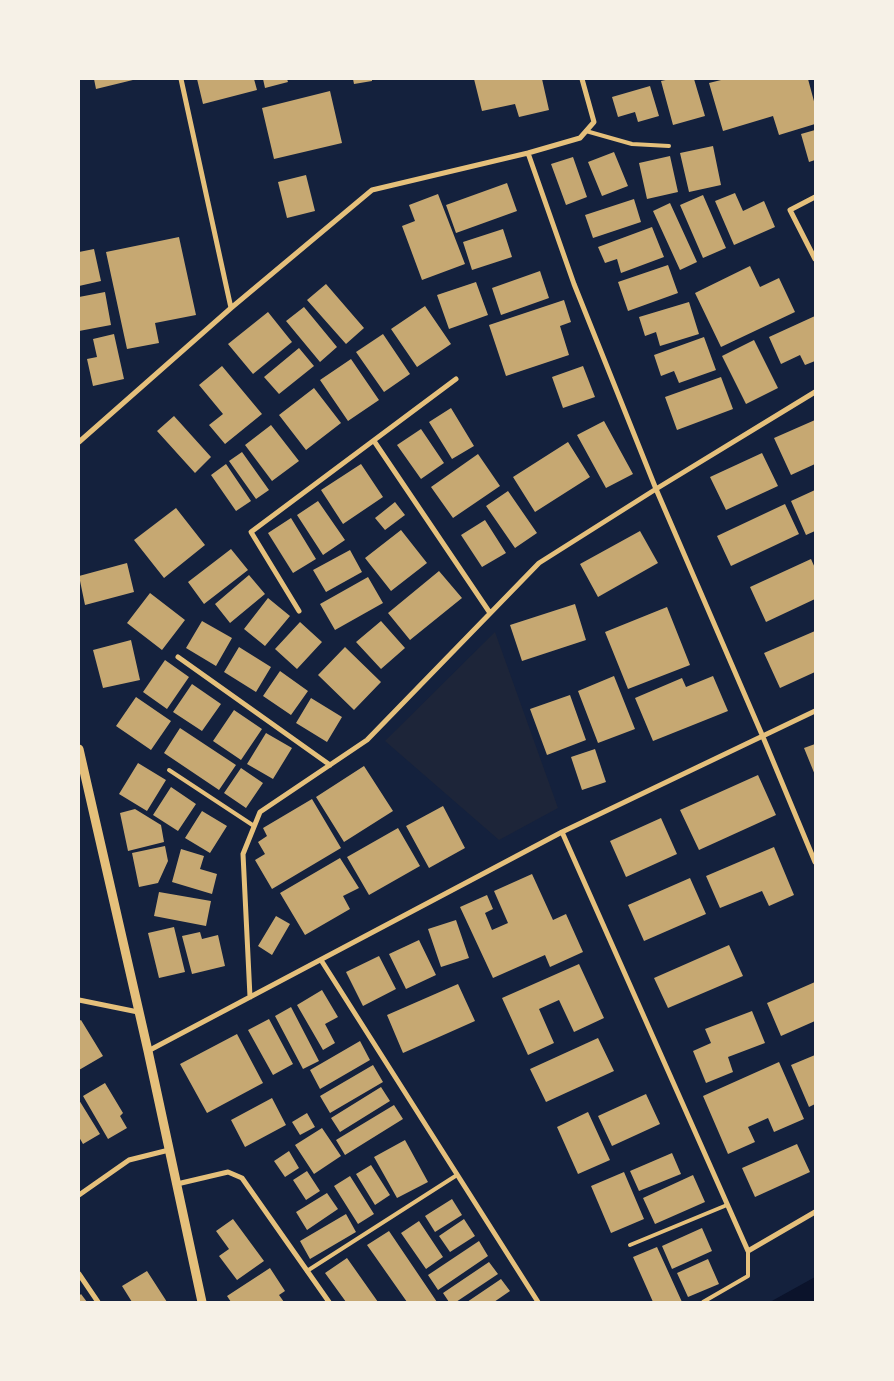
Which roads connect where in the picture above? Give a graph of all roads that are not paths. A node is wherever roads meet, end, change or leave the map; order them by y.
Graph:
1 (181, 79) edge
2 (582, 79) edge
3 (586, 131) junction
4 (669, 146) dead end
5 (528, 153) junction
6 (815, 197) edge
7 (815, 259) edge
8 (231, 308) junction
9 (456, 379) dead end
10 (815, 392) edge
11 (374, 441) junction
12 (79, 442) edge
13 (656, 489) junction
14 (299, 611) dead end
15 (490, 613) junction
16 (178, 657) dead end
17 (815, 711) edge
18 (763, 736) junction
19 (79, 749) edge
20 (330, 765) junction
21 (169, 770) dead end
22 (254, 826) junction
23 (562, 832) junction
24 (815, 862) edge
25 (321, 960) junction
26 (250, 997) junction
27 (79, 1000) edge
28 (138, 1012) junction
29 (148, 1050) junction
30 (169, 1150) junction
31 (457, 1175) junction
32 (176, 1184) junction
33 (79, 1195) edge
34 (727, 1205) junction
35 (815, 1212) edge
36 (630, 1245) dead end
37 (748, 1250) junction
38 (307, 1271) junction
39 (79, 1274) edge
40 (98, 1302) edge
41 (202, 1302) edge
42 (329, 1302) edge
43 (538, 1302) edge
44 (703, 1302) edge

1 - 8 street
2 - 3 street
3 - 4 lane
3 - 5 street
5 - 8 street
5 - 13 street
6 - 7 street
8 - 12 street
9 - 11 street
10 - 13 street
11 - 14 street
11 - 15 street
13 - 15 street
13 - 18 street
15 - 20 street
16 - 20 street
17 - 18 street
18 - 23 street
18 - 24 street
19 - 28 street
20 - 22 street
21 - 22 lane
22 - 26 street
23 - 25 street
23 - 34 street
25 - 26 street
25 - 31 street
26 - 29 street
27 - 28 street
28 - 29 street
29 - 30 street
30 - 32 street
30 - 33 street
31 - 38 lane
31 - 43 street
32 - 38 street
32 - 41 street
34 - 36 lane
34 - 37 street
35 - 37 street
37 - 44 lane
38 - 42 street
39 - 40 street

